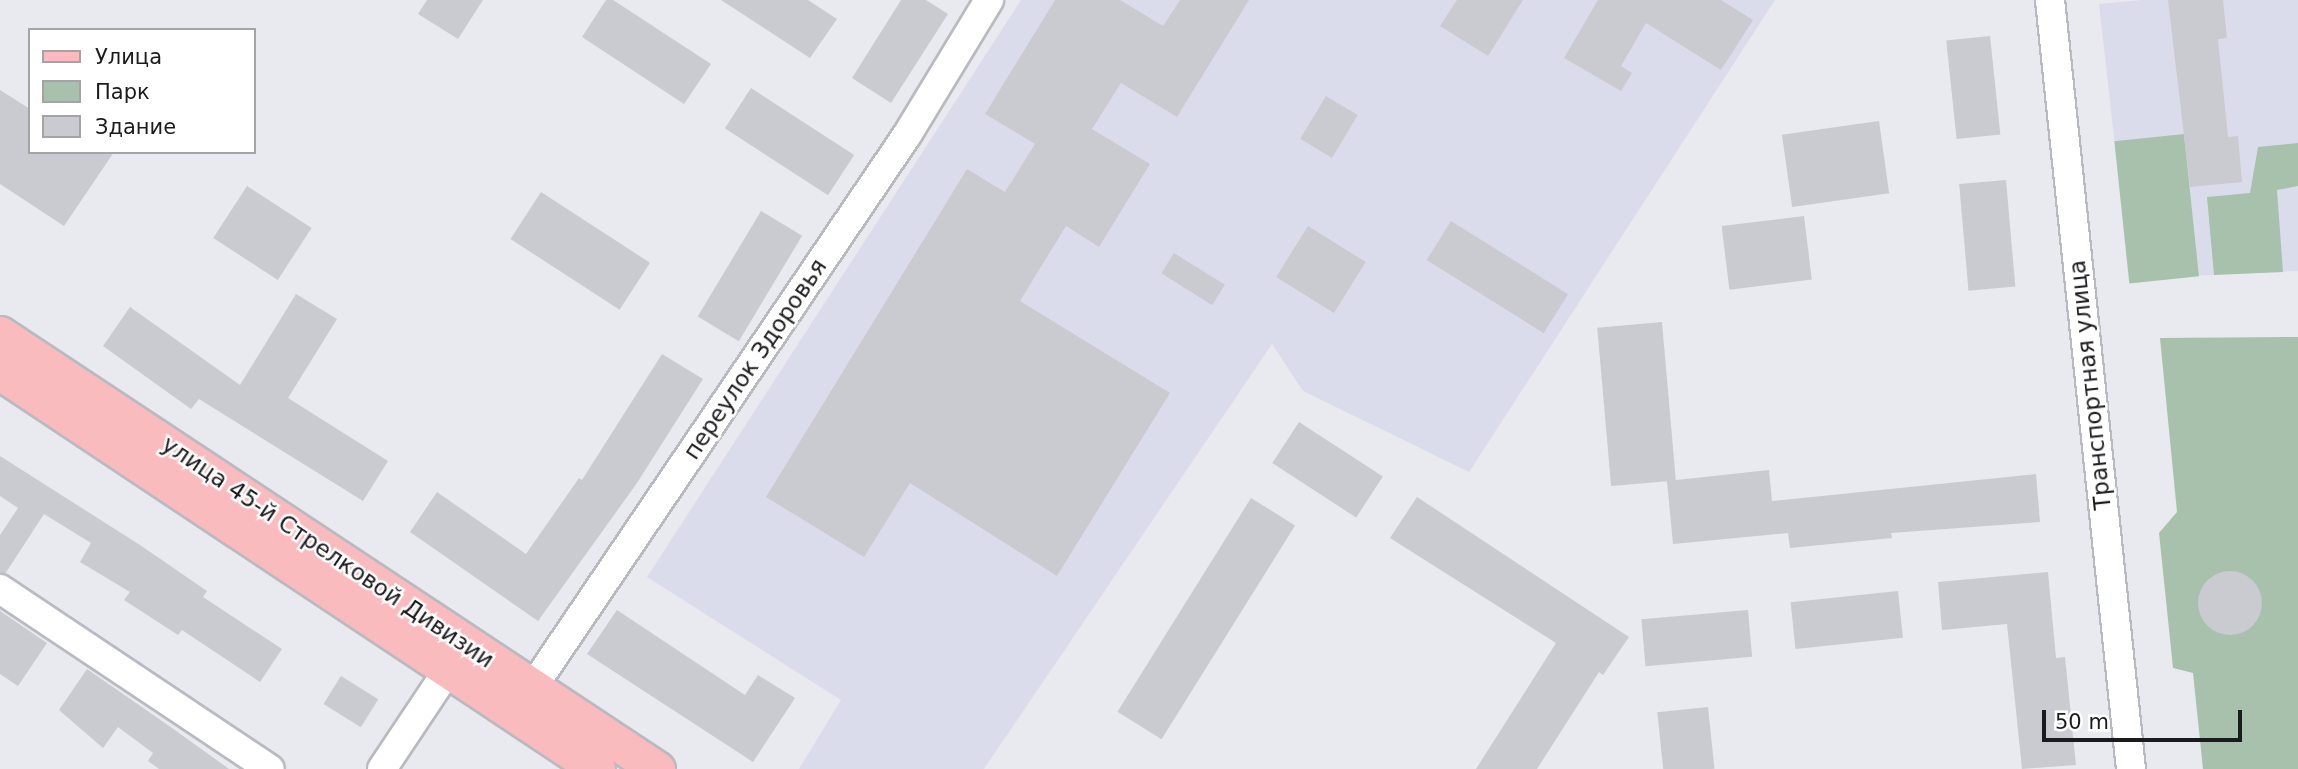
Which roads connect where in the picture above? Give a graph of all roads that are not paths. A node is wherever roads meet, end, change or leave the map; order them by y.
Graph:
1 (989, 0) edge
2 (2050, 0) edge
3 (0, 334) edge
4 (0, 372) edge
5 (0, 589) edge
6 (449, 670) junction
7 (523, 701) junction
8 (270, 769) edge
9 (382, 769) edge
10 (597, 769) edge
11 (657, 769) edge
12 (2131, 769) edge

1 - 7 street, переулок Здоровья
2 - 12 street, Транспортная улица
3 - 7 main road, улица 45-й Стрелковой Дивизии
4 - 6 main road, улица 45-й Стрелковой Дивизии
5 - 8 street
6 - 7 main road, улица 45-й Стрелковой Дивизии
6 - 9 street
7 - 10 main road, улица 45-й Стрелковой Дивизии
7 - 11 main road, улица 45-й Стрелковой Дивизии

